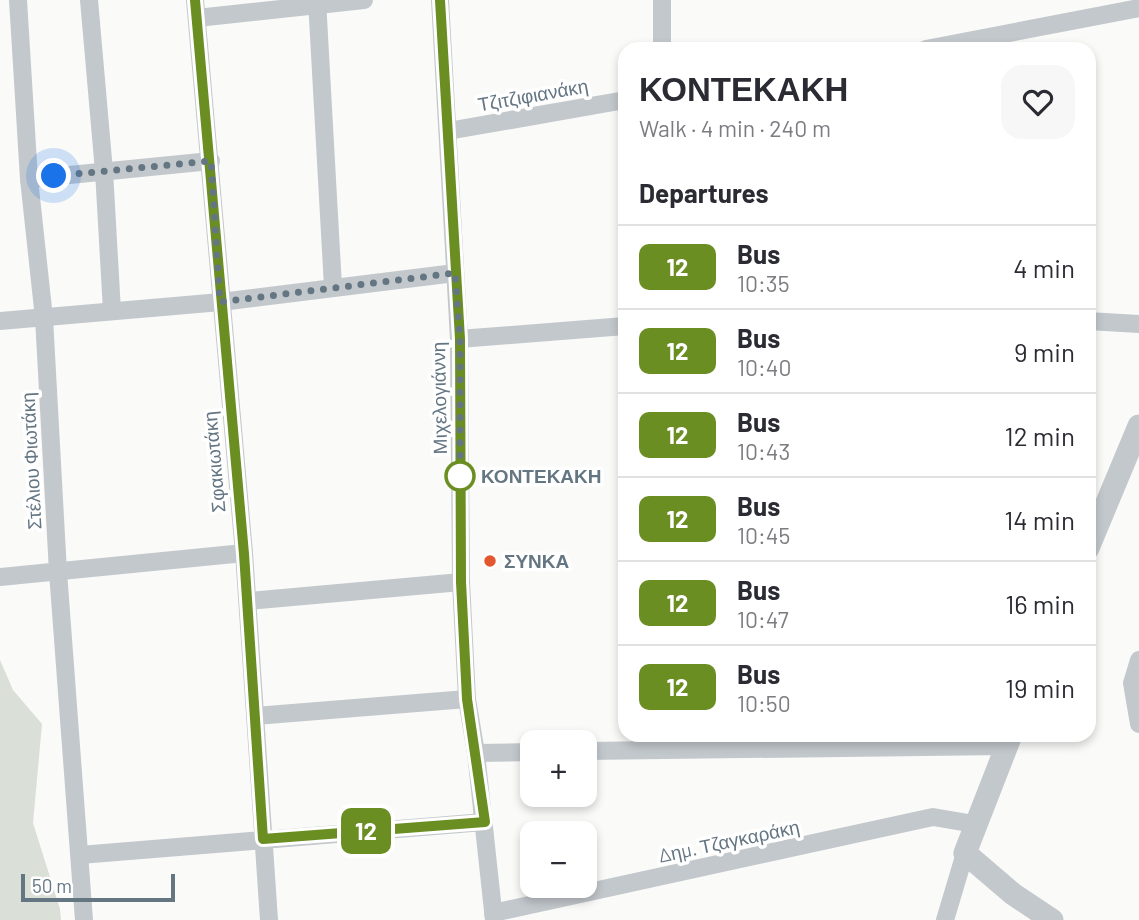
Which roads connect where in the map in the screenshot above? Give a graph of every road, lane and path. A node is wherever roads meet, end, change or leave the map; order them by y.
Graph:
1 (18, 0) edge
2 (89, 0) edge
3 (364, 0) edge
4 (440, 0) edge
5 (662, 0) edge
6 (317, 2) edge
7 (1139, 8) edge
8 (196, 9) edge
9 (662, 42) edge
10 (962, 42) edge
11 (618, 101) edge
12 (448, 131) junction
13 (211, 161) junction
14 (104, 171) junction
15 (29, 179) junction
16 (455, 273) junction
17 (333, 287) junction
18 (220, 302) junction
19 (112, 311) junction
20 (44, 318) junction
21 (0, 321) edge
22 (1096, 321) edge
23 (1139, 324) edge
24 (618, 327) edge
25 (460, 339) junction
26 (1139, 426) edge
27 (1096, 529) edge
28 (244, 554) junction
29 (58, 572) junction
30 (0, 576) edge
31 (461, 582) junction
32 (248, 601) junction
33 (1139, 660) edge
34 (467, 699) junction
35 (255, 716) junction
36 (1139, 724) edge
37 (671, 742) edge
38 (1008, 742) edge
39 (597, 750) edge
40 (520, 752) edge
41 (476, 754) junction
42 (485, 822) junction
43 (974, 824) junction
44 (263, 839) junction
45 (965, 853) junction
46 (80, 855) junction
47 (493, 916) edge
48 (84, 920) edge
49 (269, 920) edge
50 (945, 920) edge
51 (1052, 920) edge

1 - 15 street, Στέλιου Φιωτάκη
2 - 14 street
3 - 6 street
4 - 12 street, Μιχελογιάννη
5 - 9 street
6 - 8 street
6 - 17 street
7 - 10 street
8 - 13 street, Σφακιωτάκη
11 - 12 street, Τζιτζιφιανάκη
12 - 16 street, Μιχελογιάννη
13 - 14 street
13 - 18 street, Σφακιωτάκη
14 - 15 street
14 - 19 street
15 - 20 street, Στέλιου Φιωτάκη
16 - 17 street
16 - 25 street, Μιχελογιάννη
17 - 18 street
18 - 19 street
18 - 28 street, Σφακιωτάκη
19 - 20 street
20 - 21 street
20 - 29 street, Στέλιου Φιωτάκη
22 - 23 street
24 - 25 street
25 - 31 street, Μιχελογιάννη
26 - 27 street
28 - 29 street
28 - 32 street, Σφακιωτάκη
29 - 30 street
29 - 46 street, Στέλιου Φιωτάκη
31 - 32 street
31 - 34 street, Μιχελογιάννη
32 - 35 street, Σφακιωτάκη
33 - 36 street
34 - 35 street
34 - 41 street, Μιχελογιάννη
35 - 44 street, Σφακιωτάκη
37 - 39 street
38 - 43 street
40 - 41 street
41 - 42 street, Μιχελογιάννη
42 - 44 street
42 - 47 street, Μιχελογιάννη
43 - 45 street
43 - 47 street, Δημ. Τζαγκαράκη
44 - 46 street
44 - 49 street, Σφακιωτάκη
45 - 50 street
45 - 51 street
46 - 48 street, Στέλιου Φιωτάκη

